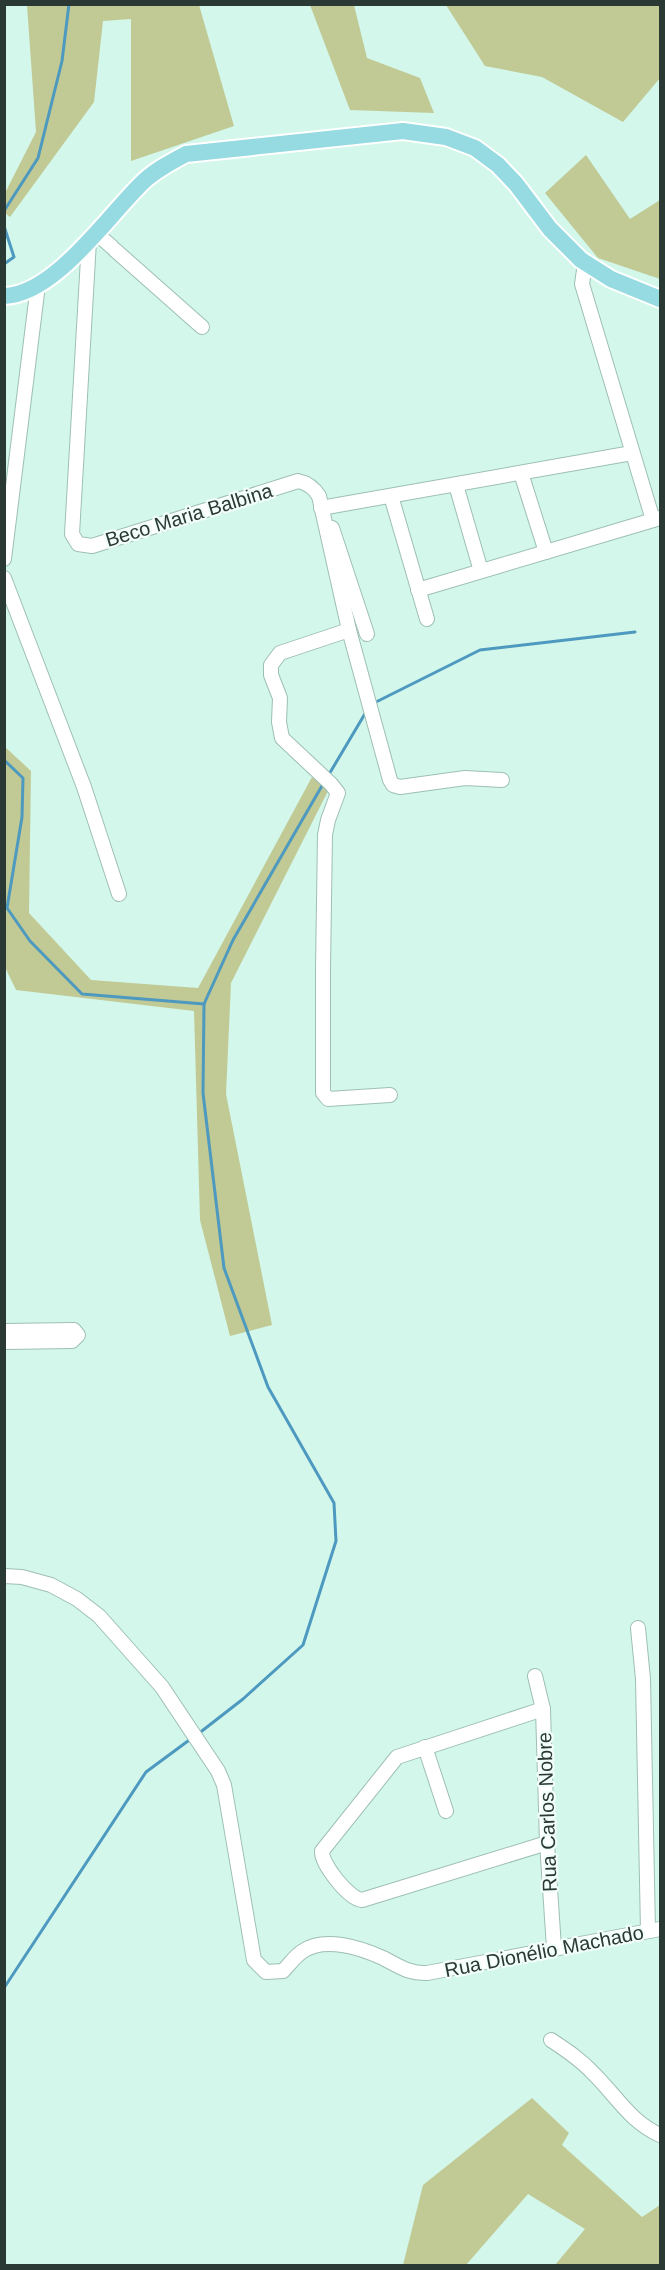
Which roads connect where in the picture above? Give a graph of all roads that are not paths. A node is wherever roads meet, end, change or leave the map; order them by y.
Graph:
1 (93, 237) junction
2 (585, 263) junction
3 (38, 285) junction
4 (4, 296) edge
5 (660, 299) edge
6 (202, 327) dead end
7 (633, 453) junction
8 (521, 473) junction
9 (456, 485) junction
10 (391, 495) junction
11 (323, 508) junction
12 (657, 519) edge
13 (546, 552) junction
14 (4, 559) edge
15 (481, 571) junction
16 (4, 578) edge
17 (418, 590) junction
18 (426, 619) dead end
19 (349, 630) junction
20 (367, 634) dead end
21 (502, 780) dead end
22 (119, 894) dead end
23 (390, 1095) dead end
24 (4, 1331) edge
25 (4, 1342) edge
26 (4, 1576) edge
27 (638, 1628) dead end
28 (535, 1676) dead end
29 (543, 1708) junction
30 (425, 1747) junction
31 (446, 1811) dead end
32 (547, 1843) junction
33 (654, 1930) edge
34 (554, 1948) junction
35 (551, 2040) dead end
36 (660, 2135) edge

1 - 2 main road
1 - 3 main road
1 - 6 street
1 - 11 street, Beco Maria Balbina
2 - 5 main road
2 - 7 street
3 - 4 main road
3 - 14 street
7 - 8 street
7 - 12 street
8 - 9 street
8 - 13 street
9 - 10 street
9 - 15 street
10 - 11 street
10 - 17 street
11 - 19 street, Beco Maria Balbina
11 - 20 street
12 - 13 street
13 - 15 street
15 - 17 street
16 - 22 street
17 - 18 street
19 - 21 street, Beco Maria Balbina
19 - 23 street
24 - 25 street
26 - 34 street, Rua Dionélio Machado
27 - 33 street
28 - 29 street, Rua Carlos Nobre
29 - 30 street
29 - 32 street, Rua Carlos Nobre
30 - 31 street
30 - 32 street
32 - 34 street, Rua Carlos Nobre
33 - 34 street, Rua Dionélio Machado
35 - 36 street

